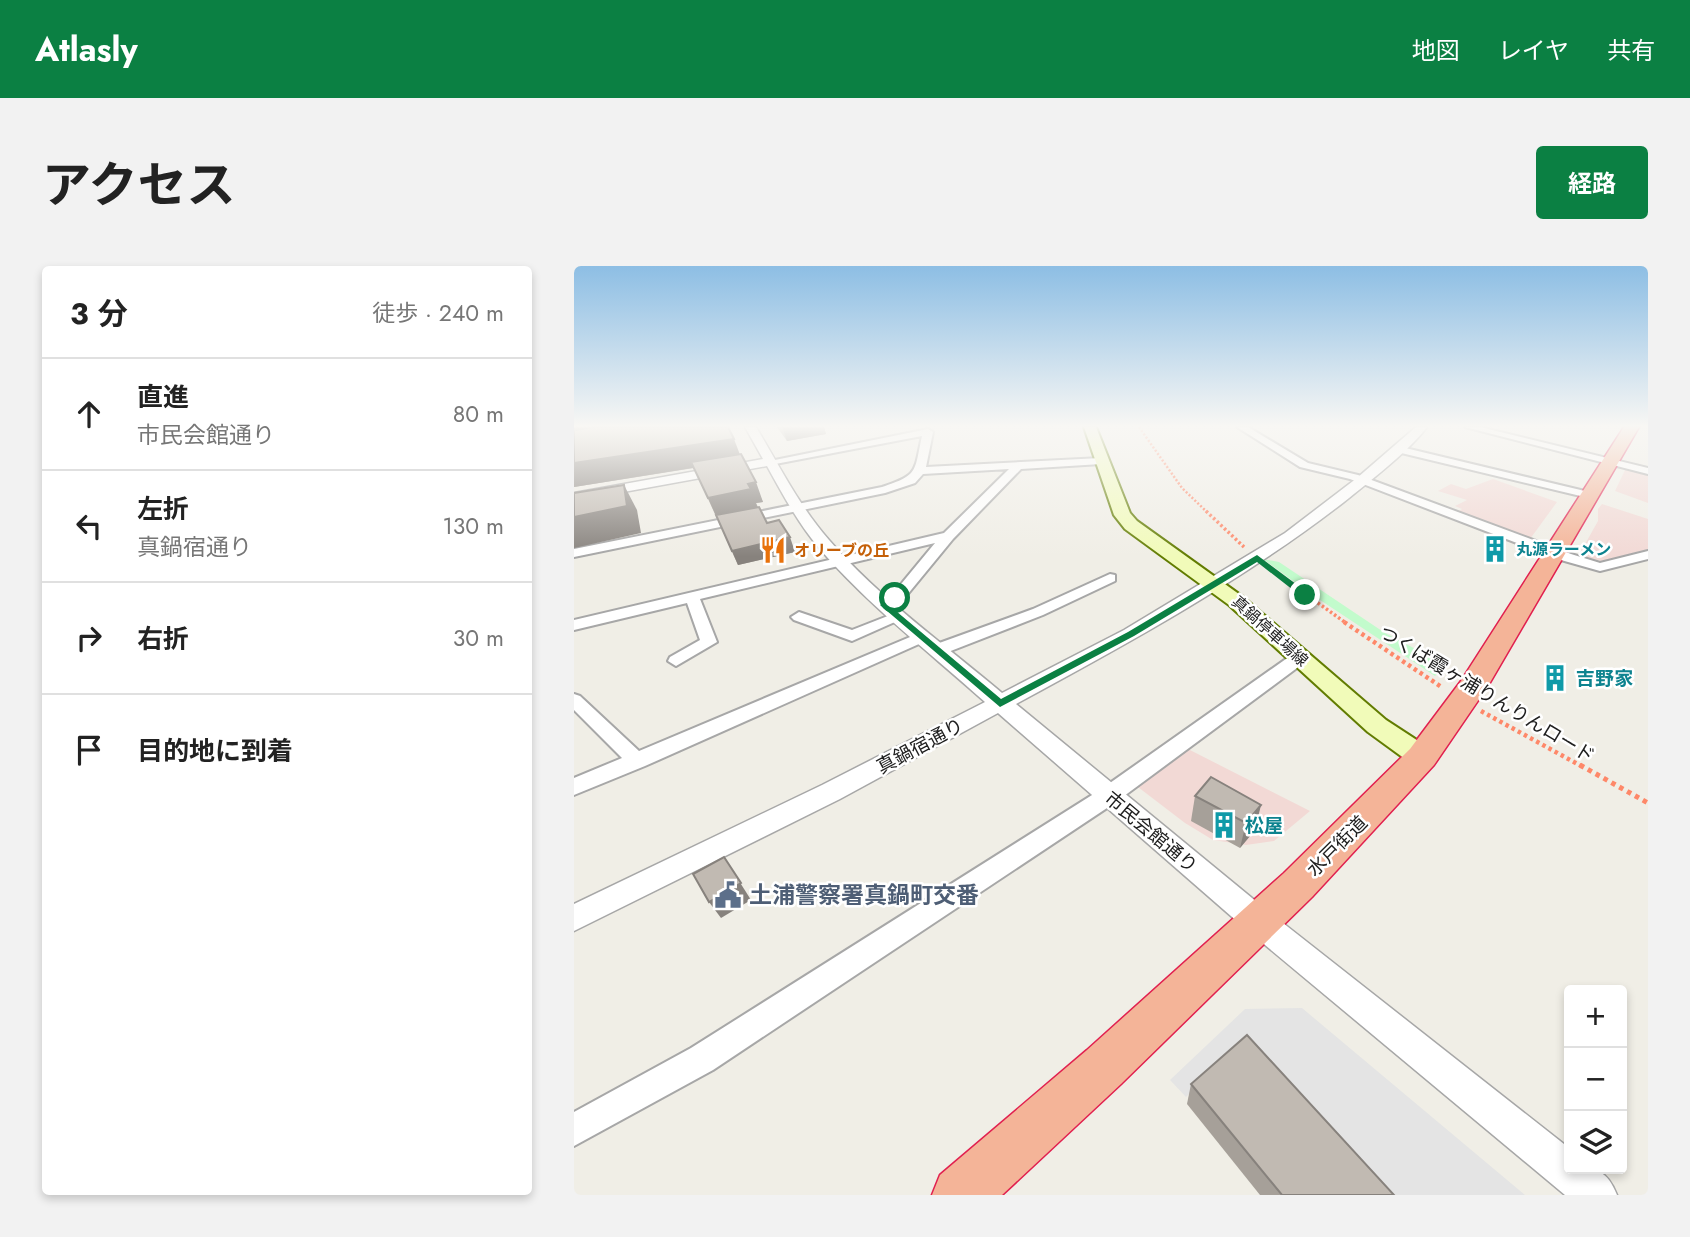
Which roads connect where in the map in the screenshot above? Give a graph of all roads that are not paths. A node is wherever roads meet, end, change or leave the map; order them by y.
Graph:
1 (723, 470) edge
2 (775, 470) edge
3 (931, 470) edge
4 (1014, 470) edge
5 (1105, 470) edge
6 (1323, 470) edge
7 (1374, 470) edge
8 (1486, 470) edge
9 (1603, 470) edge
10 (920, 471) joint
11 (1362, 481) junction
12 (1589, 495) junction
13 (574, 497) edge
14 (797, 508) junction
15 (948, 536) junction
16 (1555, 552) junction
17 (574, 553) edge
18 (1648, 555) edge
19 (838, 561) junction
20 (1111, 578) dead end
21 (1214, 585) junction
22 (692, 597) junction
23 (892, 611) junction
24 (799, 617) dead end
25 (574, 625) edge
26 (922, 637) junction
27 (937, 650) junction
28 (1299, 658) junction
29 (676, 661) dead end
30 (574, 700) edge
31 (1000, 704) junction
32 (1422, 757) junction
33 (638, 761) junction
34 (574, 787) edge
35 (1108, 796) junction
36 (574, 918) edge
37 (1258, 922) junction
38 (574, 1130) edge
39 (960, 1195) edge
40 (1597, 1195) edge

1 - 13 street
2 - 14 street, 市民会館通り
3 - 10 street
4 - 15 street
5 - 21 main road, 真鍋停車場線
6 - 11 street
7 - 11 street, 真鍋宿通り
8 - 12 street
9 - 12 highway, 水戸街道
10 - 14 street
11 - 16 street
11 - 21 street, 真鍋宿通り
12 - 16 highway, 水戸街道
14 - 17 street
14 - 19 street, 市民会館通り
15 - 19 street
15 - 23 street
16 - 18 street
16 - 32 highway, 水戸街道
19 - 22 street
19 - 23 street, 市民会館通り
20 - 27 street
21 - 28 main road, 真鍋停車場線
21 - 31 street, 真鍋宿通り
22 - 25 street
22 - 29 street
23 - 24 street
23 - 26 street, 市民会館通り
26 - 27 street, 市民会館通り
26 - 33 street
27 - 31 street, 市民会館通り
28 - 32 main road, 真鍋停車場線
28 - 35 street
30 - 33 street
31 - 35 street, 市民会館通り
31 - 36 street, 真鍋宿通り
32 - 37 highway, 水戸街道
33 - 34 street
35 - 37 street, 市民会館通り
35 - 38 street
37 - 39 highway, 水戸街道
37 - 40 street, 市民会館通り

